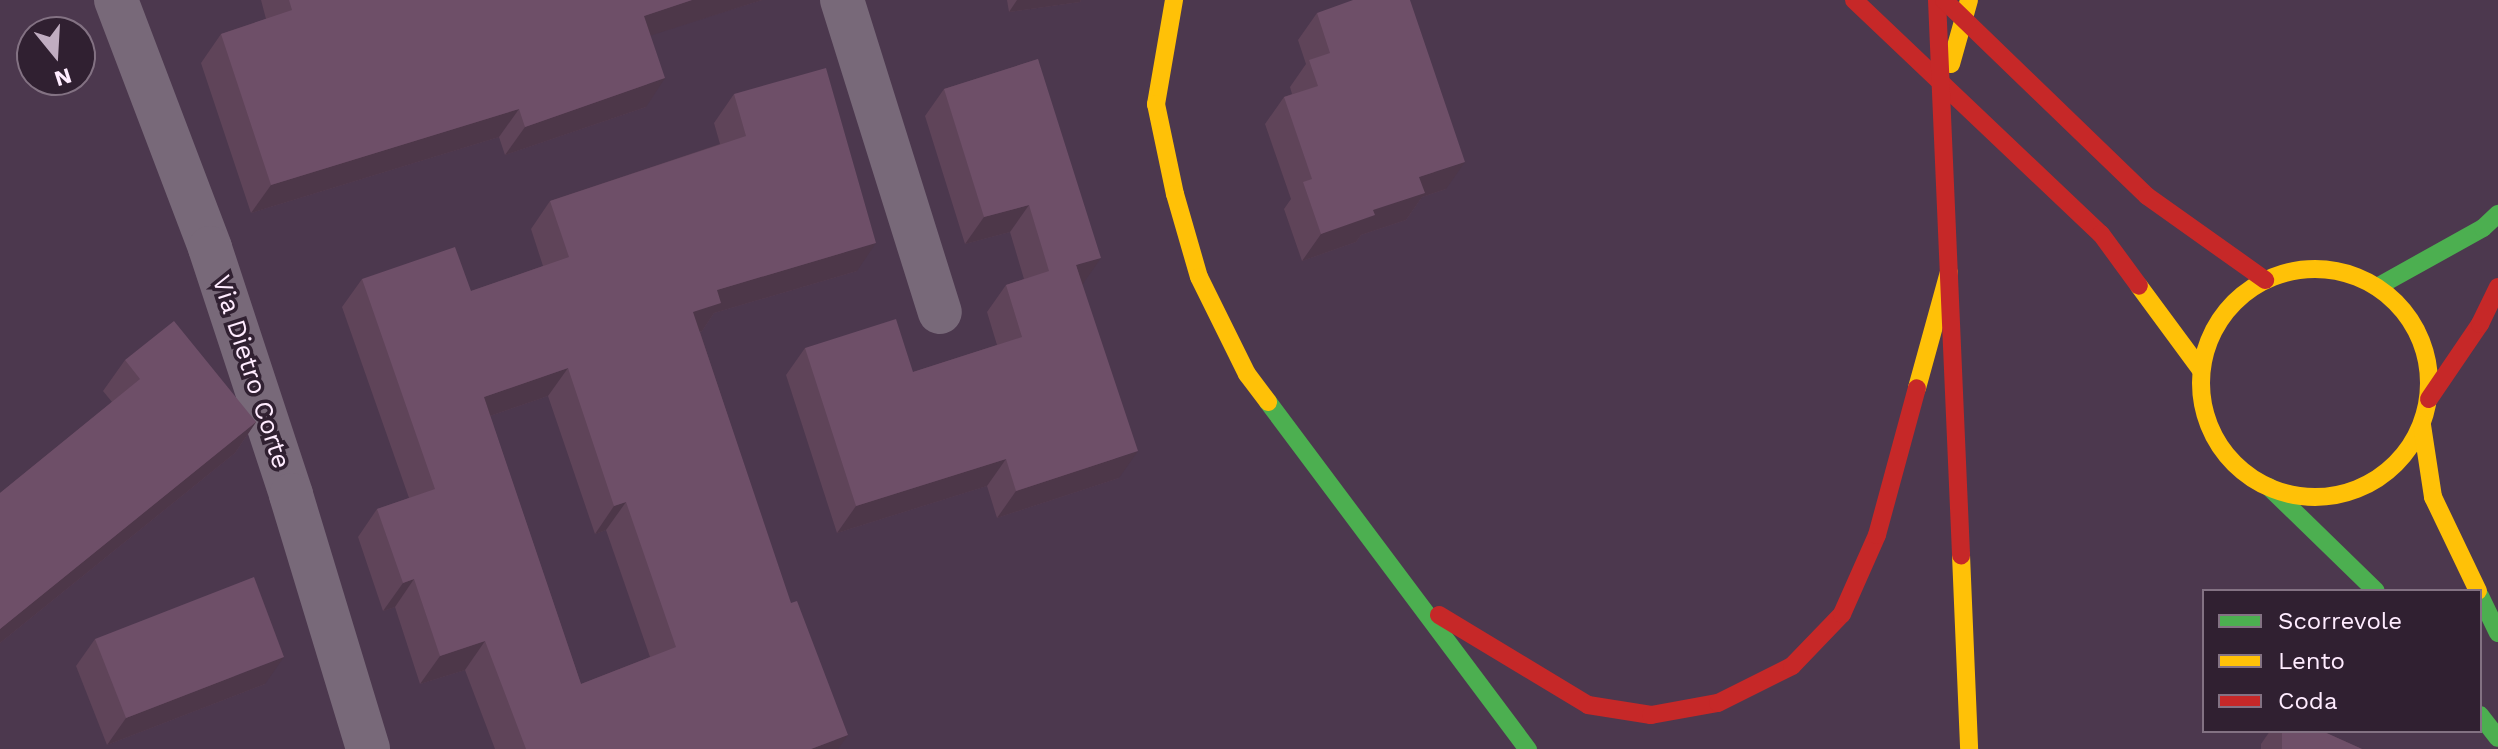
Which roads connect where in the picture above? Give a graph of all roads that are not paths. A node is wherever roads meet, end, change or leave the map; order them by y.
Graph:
1 (116, 0) edge
2 (842, 0) edge
3 (1174, 0) edge
4 (1854, 0) edge
5 (1937, 0) edge
6 (1944, 0) edge
7 (1969, 0) edge
8 (1943, 89) junction
9 (2498, 214) edge
10 (1949, 272) junction
11 (2265, 280) junction
12 (2377, 287) junction
13 (2498, 287) edge
14 (940, 312) dead end
15 (2201, 370) junction
16 (2429, 399) junction
17 (2422, 425) junction
18 (2269, 487) junction
19 (2374, 589) edge
20 (2477, 589) edge
21 (2482, 600) edge
22 (1420, 603) junction
23 (2498, 633) edge
24 (2482, 718) edge
25 (2498, 738) edge
26 (368, 749) edge
27 (1528, 749) edge
28 (1969, 749) edge

1 - 26 street, Via Dietro Corte
2 - 14 street
3 - 22 main road
4 - 15 main road
5 - 8 main road
6 - 11 main road
7 - 8 main road
8 - 10 main road
9 - 12 main road
10 - 22 main road
10 - 28 main road
11 - 12 main road
11 - 15 main road
12 - 16 main road
13 - 16 main road
15 - 18 main road
16 - 17 main road
17 - 18 main road
17 - 20 main road
18 - 19 main road
21 - 23 main road
22 - 27 main road
24 - 25 main road

